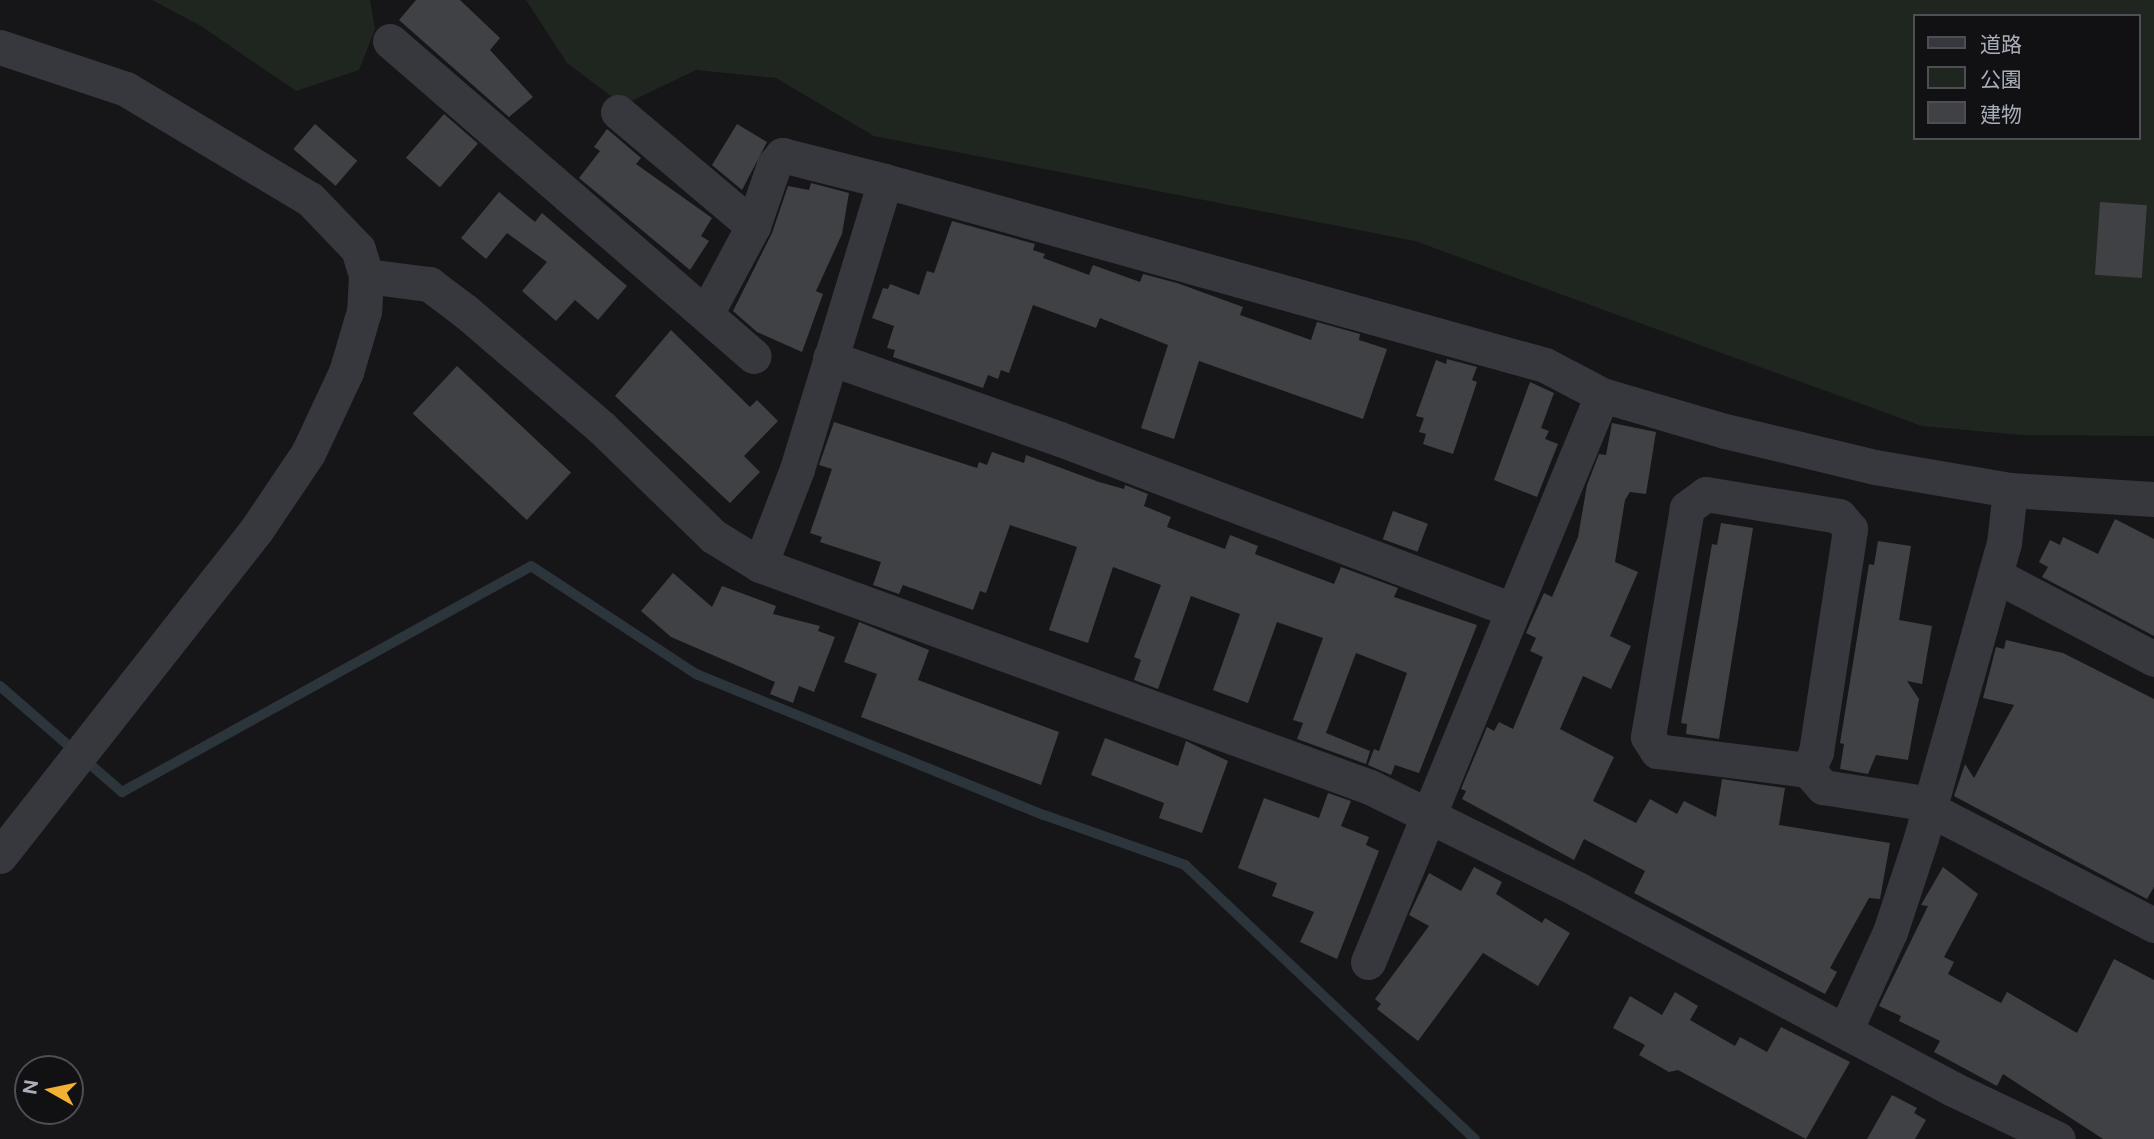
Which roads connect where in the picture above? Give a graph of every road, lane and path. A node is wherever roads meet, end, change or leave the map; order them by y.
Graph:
1 (390, 41) dead end
2 (0, 47) edge
3 (618, 111) dead end
4 (885, 181) junction
5 (753, 226) junction
6 (366, 276) junction
7 (706, 314) junction
8 (754, 356) dead end
9 (830, 358) junction
10 (1602, 395) junction
11 (2010, 490) junction
12 (2154, 499) edge
13 (760, 565) junction
14 (1995, 575) junction
15 (1513, 610) junction
16 (2154, 659) edge
17 (1808, 770) junction
18 (1930, 807) junction
19 (1428, 814) junction
20 (0, 856) edge
21 (2154, 926) edge
22 (1368, 961) dead end
23 (1845, 1031) junction
24 (2058, 1139) edge

1 - 7 street
2 - 6 street
3 - 5 street
4 - 5 street
4 - 9 street
4 - 10 street
5 - 7 street
6 - 13 street
6 - 20 street
7 - 8 street
9 - 13 street
9 - 15 street
10 - 11 street
10 - 15 street
11 - 12 street
11 - 14 street
13 - 19 street
14 - 16 street
14 - 18 street
15 - 19 street
17 - 17 street
17 - 18 street
18 - 21 street
18 - 23 street
19 - 22 street
19 - 23 street
23 - 24 street

